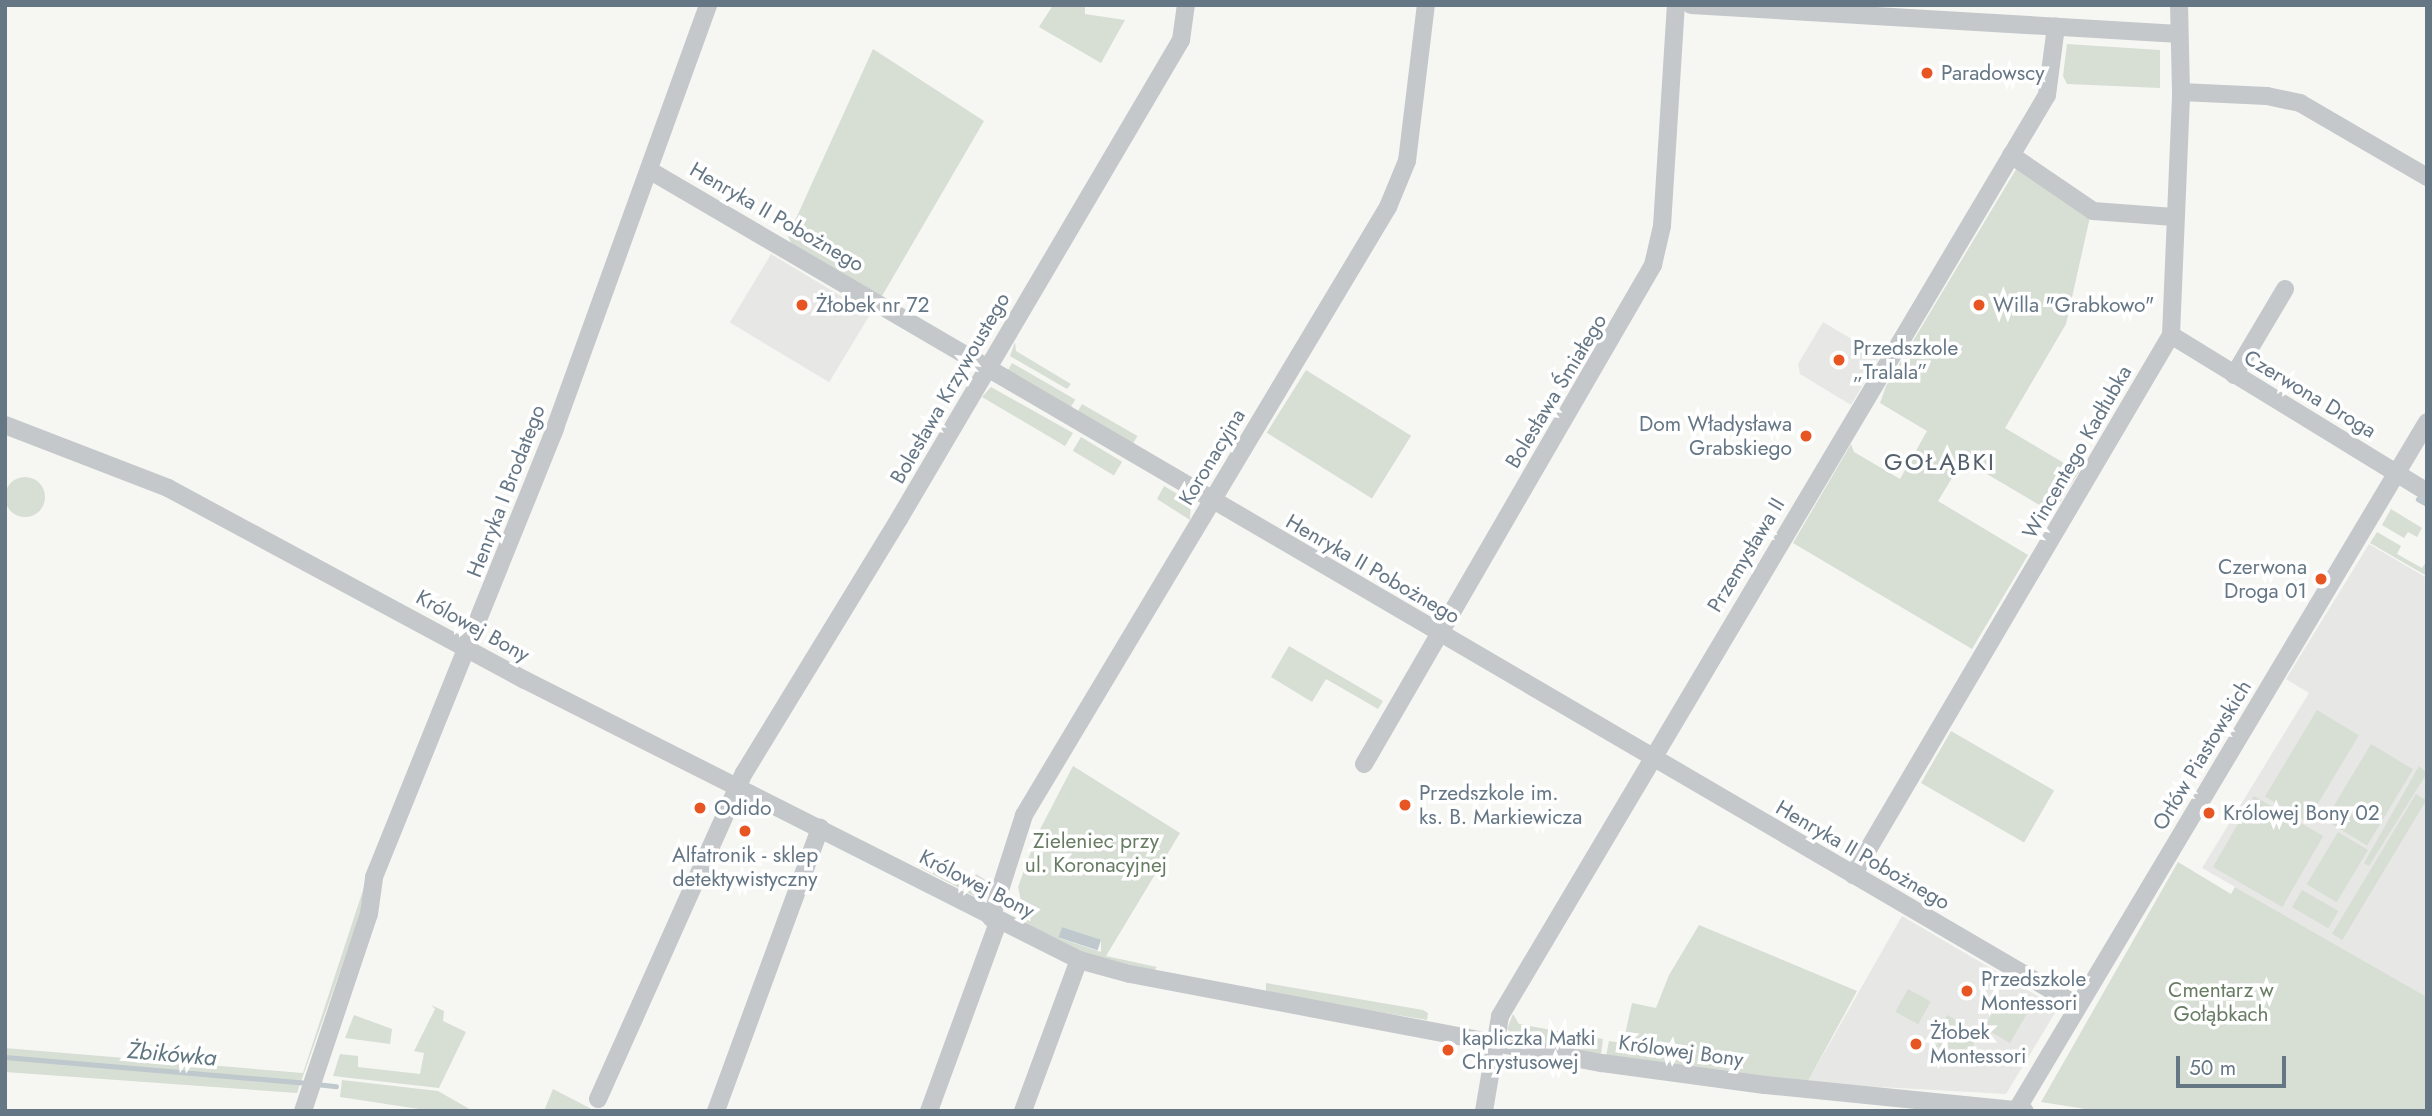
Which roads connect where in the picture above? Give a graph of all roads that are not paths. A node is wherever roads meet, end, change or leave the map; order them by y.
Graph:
1 (708, 5) edge
2 (1186, 5) edge
3 (1426, 5) edge
4 (1676, 5) edge
5 (1691, 5) edge
6 (2179, 5) edge
7 (1924, 12) edge
8 (2056, 27) junction
9 (2179, 34) junction
10 (2181, 92) junction
11 (2011, 155) junction
12 (649, 170) junction
13 (2427, 177) edge
14 (2174, 217) junction
15 (2285, 289) dead end
16 (2171, 335) junction
17 (989, 366) junction
18 (2234, 375) junction
19 (2427, 422) edge
20 (5, 425) edge
21 (2397, 474) junction
22 (2427, 492) edge
23 (1211, 501) junction
24 (1440, 635) junction
25 (469, 650) junction
26 (1653, 759) junction
27 (1364, 764) dead end
28 (737, 786) junction
29 (820, 828) junction
30 (1853, 875) junction
31 (995, 920) junction
32 (1080, 960) junction
33 (2077, 1006) junction
34 (1494, 1043) junction
35 (598, 1099) dead end
36 (1872, 1104) edge
37 (307, 1106) edge
38 (2019, 1110) edge
39 (716, 1111) edge
40 (929, 1111) edge
41 (1023, 1111) edge
42 (1483, 1111) edge

1 - 12 street, Henryka I Brodatego
2 - 17 street, Bolesława Krzywoustego
3 - 23 street, Koronacyjna
4 - 24 street, Bolesława Śmiałego
5 - 7 street
6 - 9 street, Wincentego Kadłubka
7 - 8 street
8 - 9 street
8 - 11 street, Przemysława II
9 - 10 street, Wincentego Kadłubka
10 - 13 street
10 - 14 street, Wincentego Kadłubka
11 - 14 street
11 - 26 street, Przemysława II
12 - 17 street, Henryka II Pobożnego
12 - 25 street, Henryka I Brodatego
14 - 16 street, Wincentego Kadłubka
15 - 18 street
16 - 18 street, Czerwona Droga
16 - 30 street, Wincentego Kadłubka
17 - 23 street, Henryka II Pobożnego
17 - 28 street, Bolesława Krzywoustego
18 - 21 street, Czerwona Droga
19 - 21 street, Orłów Piastowskich
20 - 25 street, Królowej Bony
21 - 22 street, Czerwona Droga
21 - 33 street, Orłów Piastowskich
23 - 24 street, Henryka II Pobożnego
23 - 31 street, Koronacyjna
24 - 26 street, Henryka II Pobożnego
24 - 27 street, Bolesława Śmiałego
25 - 28 street, Królowej Bony
25 - 37 street, Henryka I Brodatego
26 - 30 street, Henryka II Pobożnego
26 - 34 street, Przemysława II
28 - 29 street, Królowej Bony
28 - 35 street, Bolesława Krzywoustego
29 - 31 street, Królowej Bony
29 - 39 street
30 - 33 street, Henryka II Pobożnego
31 - 32 street, Królowej Bony
31 - 40 street, Koronacyjna
32 - 34 street, Królowej Bony
32 - 41 street
33 - 38 street, Orłów Piastowskich
34 - 36 street, Królowej Bony
34 - 42 street, Przemysława II
36 - 38 street, Królowej Bony

